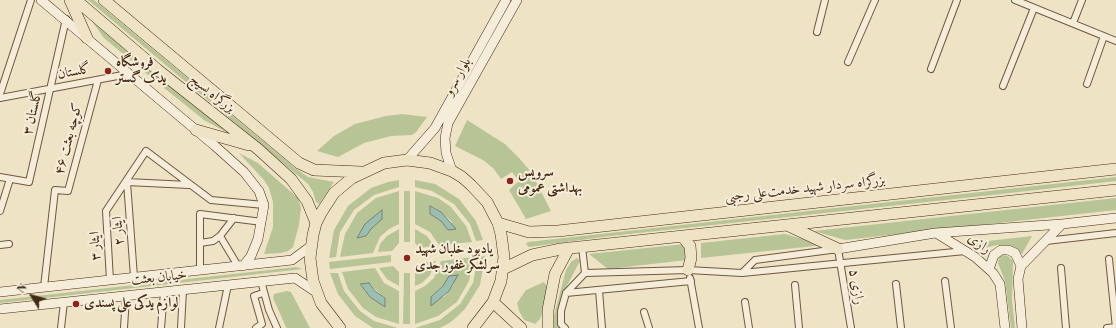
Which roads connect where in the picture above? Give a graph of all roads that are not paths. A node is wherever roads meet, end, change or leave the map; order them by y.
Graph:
1 (31, 0) edge
2 (41, 0) edge
3 (70, 0) edge
4 (76, 0) edge
5 (104, 0) edge
6 (506, 0) edge
7 (517, 0) edge
8 (825, 0) edge
9 (875, 0) edge
10 (957, 0) edge
11 (1015, 0) edge
12 (1082, 0) edge
13 (1034, 8) junction
14 (66, 19) junction
15 (1073, 23) junction
16 (817, 32) dead end
17 (1104, 36) junction
18 (87, 38) junction
19 (1116, 40) edge
20 (848, 62) dead end
21 (931, 69) dead end
22 (128, 74) junction
23 (98, 80) junction
24 (1086, 84) dead end
25 (1003, 86) dead end
26 (52, 88) junction
27 (0, 94) edge
28 (0, 98) edge
29 (196, 130) junction
30 (255, 147) junction
31 (407, 160) junction
32 (1116, 169) edge
33 (452, 171) junction
34 (362, 172) junction
35 (0, 177) edge
36 (10, 179) junction
37 (126, 182) junction
38 (189, 185) junction
39 (1116, 190) edge
40 (264, 205) junction
41 (0, 211) edge
42 (234, 218) junction
43 (1116, 218) edge
44 (262, 222) junction
45 (316, 223) junction
46 (498, 223) junction
47 (787, 224) junction
48 (1062, 224) junction
49 (935, 233) junction
50 (1116, 233) edge
51 (220, 236) junction
52 (683, 236) junction
53 (1044, 242) junction
54 (200, 243) junction
55 (9, 244) dead end
56 (0, 245) edge
57 (311, 246) junction
58 (582, 247) junction
59 (569, 248) junction
60 (838, 249) junction
61 (966, 251) junction
62 (1109, 259) dead end
63 (840, 263) junction
64 (241, 266) junction
65 (1021, 266) junction
66 (1061, 268) dead end
67 (503, 269) junction
68 (989, 269) junction
69 (200, 270) junction
70 (688, 270) junction
71 (585, 273) junction
72 (742, 273) junction
73 (134, 277) junction
74 (110, 280) junction
75 (262, 281) junction
76 (691, 281) junction
77 (945, 281) dead end
78 (795, 284) dead end
79 (896, 284) dead end
80 (228, 285) junction
81 (44, 287) junction
82 (183, 290) junction
83 (599, 290) junction
84 (0, 292) edge
85 (164, 292) junction
86 (316, 292) junction
87 (263, 293) junction
88 (566, 294) junction
89 (126, 296) junction
90 (64, 302) junction
91 (493, 302) junction
92 (745, 302) dead end
93 (0, 309) edge
94 (644, 312) dead end
95 (1116, 327) edge
96 (61, 328) edge
97 (124, 328) edge
98 (161, 328) edge
99 (181, 328) edge
100 (219, 328) edge
101 (256, 328) edge
102 (277, 328) edge
103 (340, 328) edge
104 (473, 328) edge
105 (521, 328) edge
106 (548, 328) edge
107 (564, 328) edge
108 (602, 328) edge
109 (649, 328) edge
110 (700, 328) edge
111 (749, 328) edge
112 (799, 328) edge
113 (851, 328) edge
114 (901, 328) edge
115 (951, 328) edge
116 (1005, 328) edge
117 (1022, 328) edge
118 (1066, 328) edge
119 (1107, 328) edge

1 - 27 street
2 - 14 street
3 - 18 highway
4 - 30 highway, بزرگراه بسیج
5 - 34 highway, بزرگراه بسیج
6 - 31 street, بلوار سرو
7 - 33 street, بلوار سرو
8 - 16 street
9 - 20 street
10 - 21 street
11 - 13 street
12 - 15 street
13 - 15 street
13 - 25 street
14 - 18 street
14 - 26 street, گلستان ۳
15 - 17 street
17 - 19 street
17 - 24 street
18 - 22 street
22 - 23 street, گلستان
22 - 29 street
23 - 26 street, گلستان
23 - 81 street, کوچه بعثت ۴۶
26 - 28 street, گلستان
26 - 36 street, گلستان ۳
29 - 30 highway
29 - 40 street
30 - 45 highway, بزرگراه بسیج
31 - 33 highway
31 - 34 highway
32 - 46 highway, بزرگراه سردار شهید خدمت‌علی رجبی
33 - 46 highway
34 - 45 highway
35 - 36 street, گلستان ۳
36 - 41 street
37 - 38 street
37 - 38 street
37 - 73 street, ایثار ۲
37 - 74 street, ایثار ۳
38 - 40 street
39 - 47 highway
40 - 44 street
42 - 44 street
42 - 51 street
42 - 54 street
43 - 48 street
44 - 64 street
45 - 57 highway
46 - 67 highway
47 - 52 highway
47 - 60 highway
48 - 49 street
48 - 53 street
49 - 60 street
49 - 61 street, رازی
50 - 53 street
51 - 54 street
51 - 64 street
52 - 58 highway
52 - 70 highway
53 - 65 street
54 - 69 street
55 - 56 street
57 - 64 street, خیابان بعثت
57 - 86 highway
58 - 59 highway
58 - 71 street
59 - 67 highway
59 - 106 highway
60 - 63 street, رازی ۵
60 - 72 street
61 - 63 street
61 - 68 street, رازی
62 - 95 street
63 - 72 street
63 - 113 street, رازی ۵
64 - 69 street, خیابان بعثت
65 - 68 street
65 - 117 street
66 - 118 street
67 - 91 highway
68 - 116 street, رازی
69 - 73 street, خیابان بعثت
70 - 71 street
70 - 72 street
70 - 76 street
71 - 88 street
73 - 74 street, خیابان بعثت
74 - 81 street, خیابان بعثت
75 - 80 street, خیابان بعثت
75 - 86 street, خیابان بعثت
75 - 87 street
76 - 83 street
76 - 110 street
77 - 115 street
78 - 112 street
79 - 114 street
80 - 82 street, خیابان بعثت
80 - 100 street
81 - 84 street, خیابان بعثت
82 - 85 street, خیابان بعثت
82 - 99 street
83 - 88 street
83 - 108 street
85 - 89 street, خیابان بعثت
85 - 98 street
86 - 103 highway
87 - 101 street
87 - 102 street
88 - 107 street
89 - 90 street, خیابان بعثت
89 - 97 street
90 - 93 street, خیابان بعثت
90 - 96 street
91 - 104 highway
91 - 105 highway
92 - 111 street
94 - 109 street
95 - 119 street

